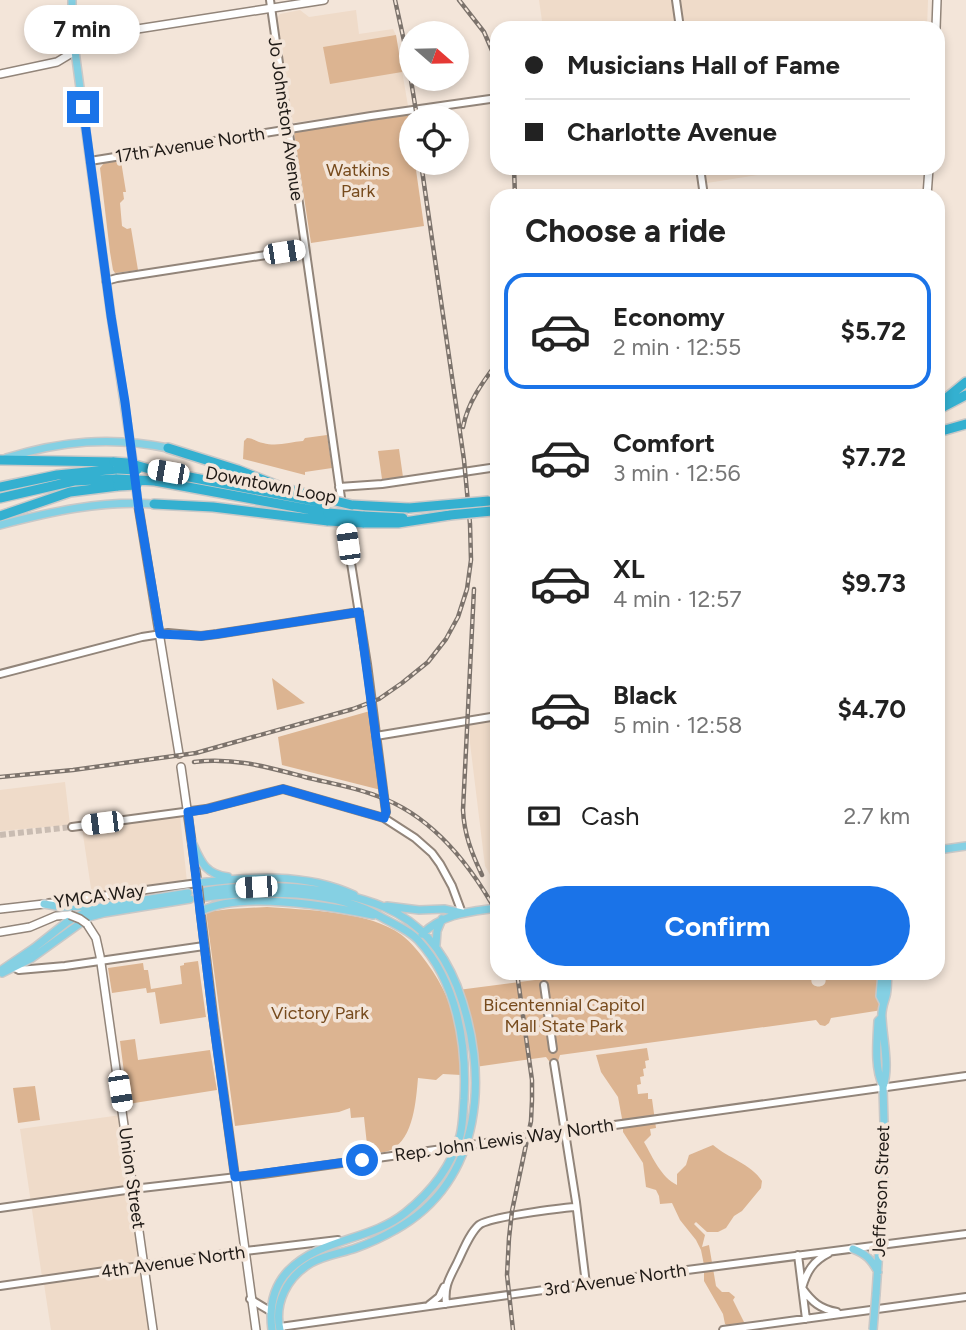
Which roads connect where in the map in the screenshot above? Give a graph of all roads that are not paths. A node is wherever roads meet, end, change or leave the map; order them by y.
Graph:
1 (72, 0) edge
2 (324, 0) edge
3 (676, 0) edge
4 (937, 0) edge
5 (270, 4) edge
6 (679, 21) edge
7 (936, 21) edge
8 (73, 29) junction
9 (100, 36) junction
10 (75, 51) junction
11 (57, 62) junction
12 (78, 72) junction
13 (0, 74) edge
14 (490, 99) edge
15 (288, 129) junction
16 (90, 161) junction
17 (305, 249) junction
18 (106, 281) junction
19 (966, 382) edge
20 (966, 395) edge
21 (945, 401) edge
22 (945, 404) edge
23 (966, 424) edge
24 (966, 429) edge
25 (945, 431) edge
26 (945, 432) edge
27 (130, 442) junction
28 (168, 448) joint
29 (0, 460) edge
30 (490, 468) edge
31 (116, 474) junction
32 (0, 487) edge
33 (339, 487) junction
34 (0, 498) edge
35 (323, 501) junction
36 (138, 504) junction
37 (155, 504) joint
38 (490, 506) edge
39 (490, 506) edge
40 (364, 515) junction
41 (0, 516) edge
42 (411, 516) junction
43 (328, 517) junction
44 (0, 526) edge
45 (359, 612) junction
46 (160, 634) junction
47 (0, 674) edge
48 (490, 717) edge
49 (376, 736) junction
50 (179, 754) dead end
51 (181, 767) dead end
52 (188, 812) junction
53 (384, 818) junction
54 (72, 827) tunnel mouth
55 (192, 842) junction
56 (966, 846) edge
57 (945, 849) edge
58 (239, 878) junction
59 (202, 889) junction
60 (368, 901) junction
61 (44, 904) junction
62 (107, 906) junction
63 (200, 908) junction
64 (0, 909) edge
65 (490, 909) edge
66 (462, 913) junction
67 (382, 917) junction
68 (442, 919) junction
69 (0, 932) edge
70 (424, 932) junction
71 (417, 939) junction
72 (204, 946) junction
73 (436, 946) junction
74 (101, 961) junction
75 (15, 968) junction
76 (0, 972) edge
77 (881, 980) edge
78 (887, 980) edge
79 (544, 985) dead end
80 (883, 1002) junction
81 (552, 1049) dead end
82 (554, 1063) dead end
83 (966, 1076) edge
84 (883, 1087) junction
85 (565, 1131) junction
86 (466, 1146) junction
87 (456, 1147) junction
88 (235, 1177) junction
89 (133, 1189) junction
90 (576, 1207) junction
91 (0, 1208) edge
92 (966, 1234) edge
93 (347, 1240) junction
94 (305, 1244) junction
95 (880, 1246) junction
96 (853, 1249) junction
97 (245, 1251) junction
98 (832, 1251) junction
99 (312, 1253) junction
100 (798, 1255) junction
101 (311, 1263) junction
102 (145, 1265) junction
103 (878, 1273) junction
104 (447, 1283) junction
105 (586, 1284) junction
106 (0, 1286) edge
107 (802, 1288) junction
108 (966, 1297) edge
109 (250, 1299) junction
110 (446, 1304) junction
111 (427, 1307) junction
112 (270, 1311) junction
113 (846, 1314) junction
114 (806, 1319) junction
115 (274, 1329) edge
116 (153, 1330) edge
117 (256, 1330) edge
118 (723, 1330) edge
119 (873, 1330) edge

1 - 8 main road
2 - 5 main road
3 - 6 street
4 - 7 main road
5 - 9 main road
5 - 15 street, Jo Johnston Avenue
8 - 9 main road
8 - 10 main road
9 - 10 main road
10 - 11 main road
10 - 12 main road
11 - 12 main road
11 - 13 main road
12 - 16 main road
14 - 15 street, 17th Avenue North
15 - 16 street, 17th Avenue North
15 - 17 street, Jo Johnston Avenue
16 - 18 main road
17 - 18 street
17 - 33 street, Jo Johnston Avenue
18 - 27 main road
19 - 21 highway
20 - 22 highway
23 - 25 highway
24 - 26 highway
27 - 28 main road
27 - 29 main road
27 - 36 main road
28 - 35 highway
29 - 31 highway
30 - 33 street
31 - 32 highway
31 - 34 highway
31 - 35 highway, Downtown Loop, bridge
31 - 41 highway
31 - 43 highway, Downtown Loop, bridge
33 - 45 street, Jo Johnston Avenue
35 - 40 highway, Downtown Loop, bridge
36 - 37 main road
36 - 44 main road
36 - 46 main road
37 - 43 highway
38 - 42 highway, Downtown Loop, bridge
39 - 42 highway, Downtown Loop, bridge
40 - 42 highway, Downtown Loop
40 - 42 highway
40 - 43 highway, bridge
45 - 46 street
45 - 49 street, Jo Johnston Avenue
46 - 47 street
46 - 50 main road
48 - 49 street
49 - 53 street, Jo Johnston Avenue
51 - 52 main road
52 - 53 street
52 - 54 street
52 - 55 main road
53 - 66 street
55 - 58 main road
55 - 59 main road
56 - 57 main road
58 - 59 main road
58 - 60 main road
59 - 60 main road
59 - 61 street, YMCA Way
59 - 63 main road, bridge
59 - 67 main road
60 - 66 main road
60 - 70 main road
61 - 62 main road
61 - 64 main road, YMCA Way
62 - 75 main road
62 - 76 main road
63 - 67 main road
63 - 72 main road
65 - 66 main road
66 - 68 main road
67 - 71 main road
68 - 70 main road
68 - 73 main road
69 - 74 main road, Union Street, bridge
70 - 71 main road
70 - 73 main road
71 - 87 main road
72 - 74 street
72 - 88 main road
73 - 86 main road
74 - 75 street
74 - 89 main road, Union Street
75 - 76 main road
77 - 80 main road, Jefferson Street
78 - 80 main road, Jefferson Street
79 - 81 street
80 - 84 main road, Jefferson Street
82 - 85 street
83 - 84 street, Rep. John Lewis Way North
84 - 85 street, Rep. John Lewis Way North
84 - 95 main road, Jefferson Street
85 - 86 street, Rep. John Lewis Way North
85 - 90 street
86 - 87 street, Rep. John Lewis Way North
86 - 101 main road
87 - 88 street, Rep. John Lewis Way North
87 - 93 main road
88 - 89 street, Rep. John Lewis Way North
88 - 97 main road
89 - 91 street, Rep. John Lewis Way North
89 - 102 main road, Union Street
90 - 104 street
90 - 105 street
92 - 95 street, 3rd Avenue North
93 - 94 street, 4th Avenue North
93 - 99 main road
94 - 97 street, 4th Avenue North
94 - 99 street
95 - 96 street, 3rd Avenue North
95 - 103 main road, Jefferson Street
96 - 98 street, 3rd Avenue North
96 - 103 main road
97 - 102 street, 4th Avenue North
97 - 109 main road
98 - 100 street, 3rd Avenue North
98 - 107 street
99 - 101 street
99 - 112 main road
100 - 105 street, 3rd Avenue North
100 - 107 street
101 - 115 main road
102 - 106 street, 4th Avenue North
102 - 116 main road, Union Street
103 - 119 main road, Jefferson Street, bridge
104 - 110 street
104 - 111 street
105 - 110 street, 3rd Avenue North
107 - 113 street
107 - 114 street
108 - 113 street
109 - 112 street
109 - 117 main road
110 - 111 street, 3rd Avenue North
111 - 115 street, 3rd Avenue North
112 - 115 main road
113 - 114 street
114 - 118 street

